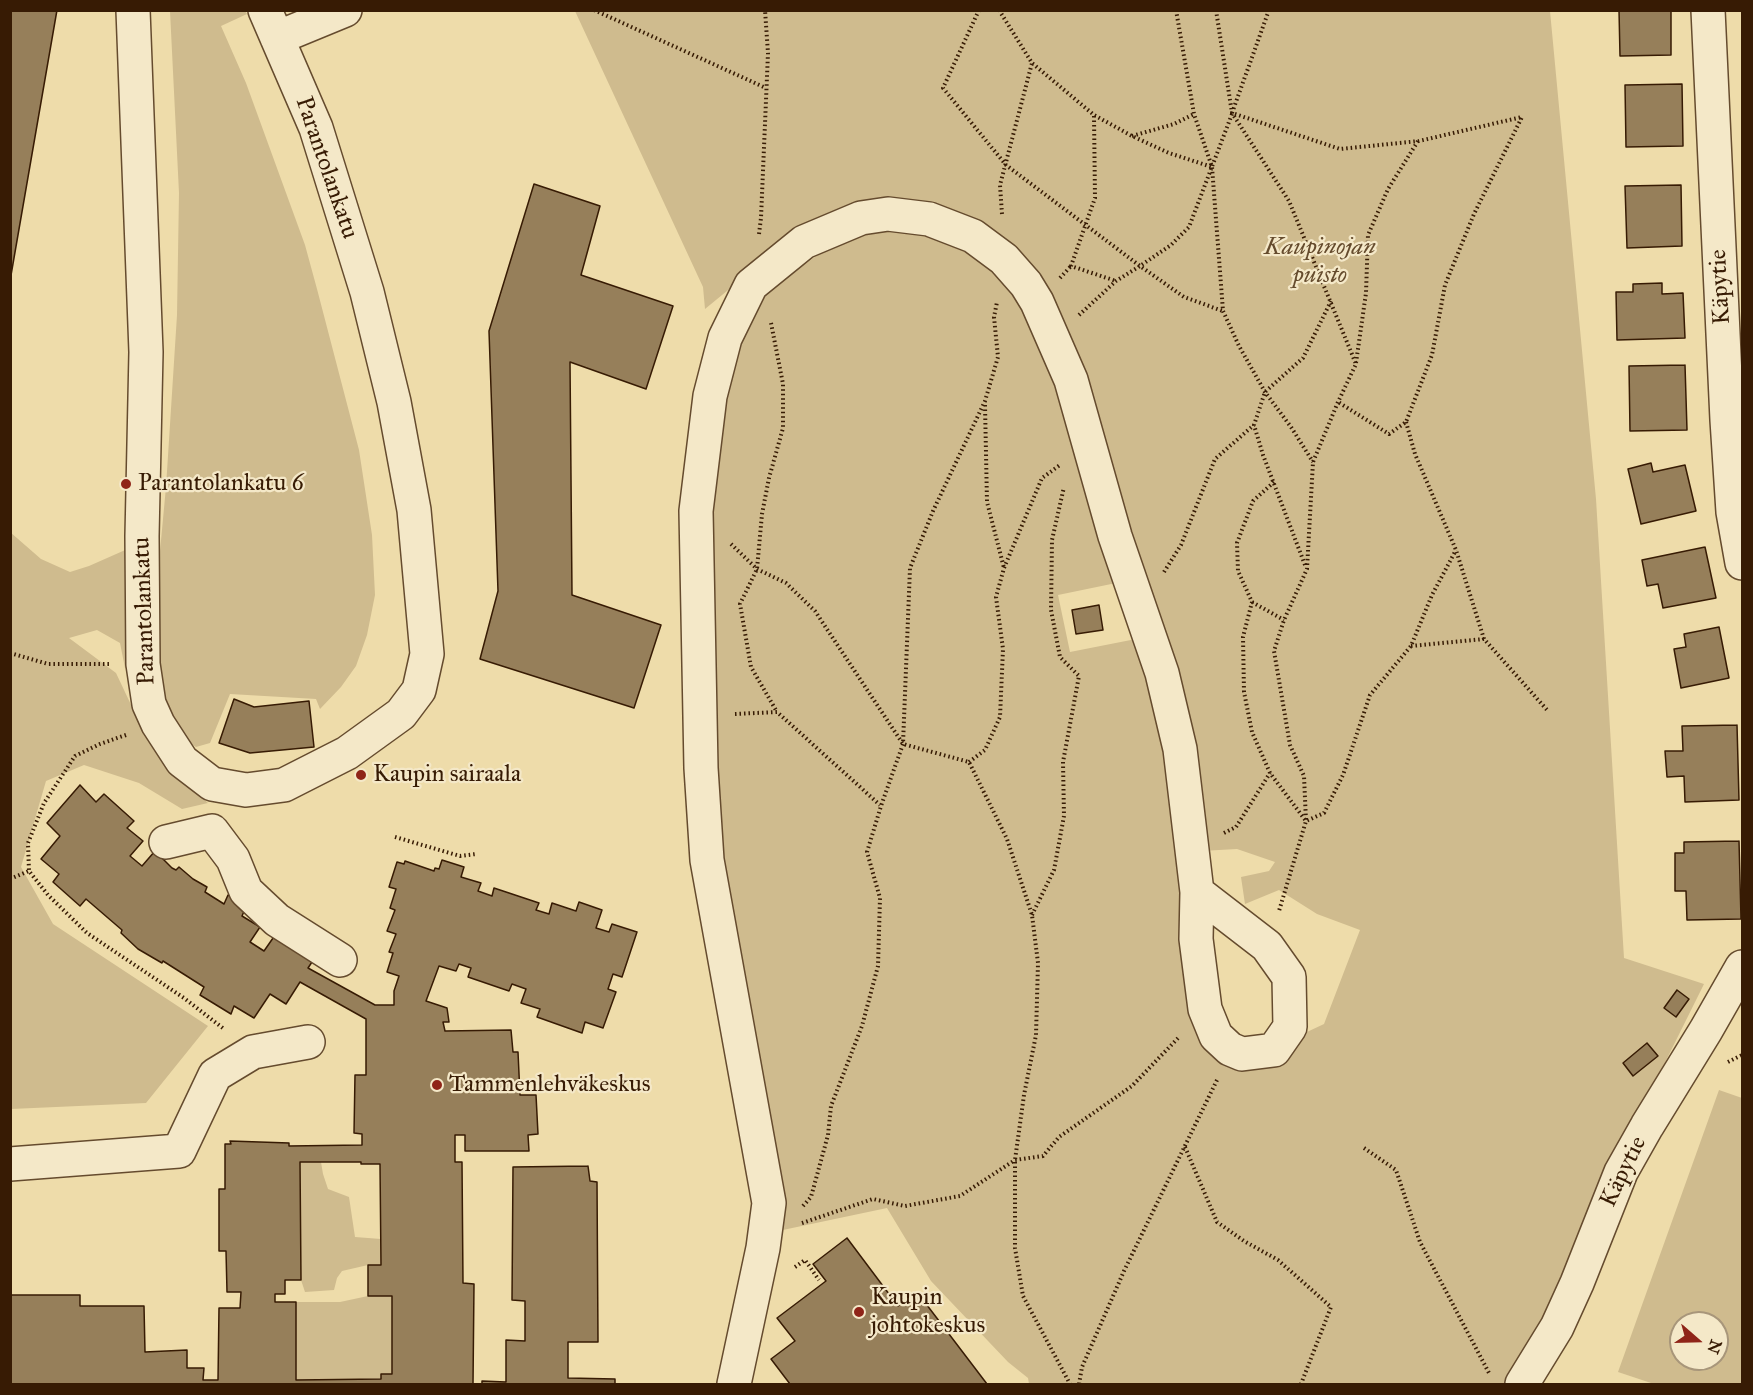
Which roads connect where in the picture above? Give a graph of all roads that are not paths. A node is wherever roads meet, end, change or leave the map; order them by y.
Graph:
1 (133, 10) edge
2 (345, 10) edge
3 (1708, 10) edge
4 (271, 24) edge
5 (1735, 419) edge
6 (1743, 562) edge
7 (224, 786) junction
8 (212, 831) junction
9 (166, 842) dead end
10 (1197, 892) junction
11 (340, 960) dead end
12 (1743, 967) edge
13 (308, 1042) dead end
14 (10, 1164) edge
15 (734, 1384) edge
16 (1522, 1384) edge

1 - 7 street, Parantolankatu
2 - 4 street
3 - 5 street, Käpytie
4 - 7 street, Parantolankatu
5 - 6 street, Käpytie
7 - 8 street
8 - 9 street
8 - 11 street
10 - 10 street
10 - 15 street
12 - 16 street, Käpytie
13 - 14 street

